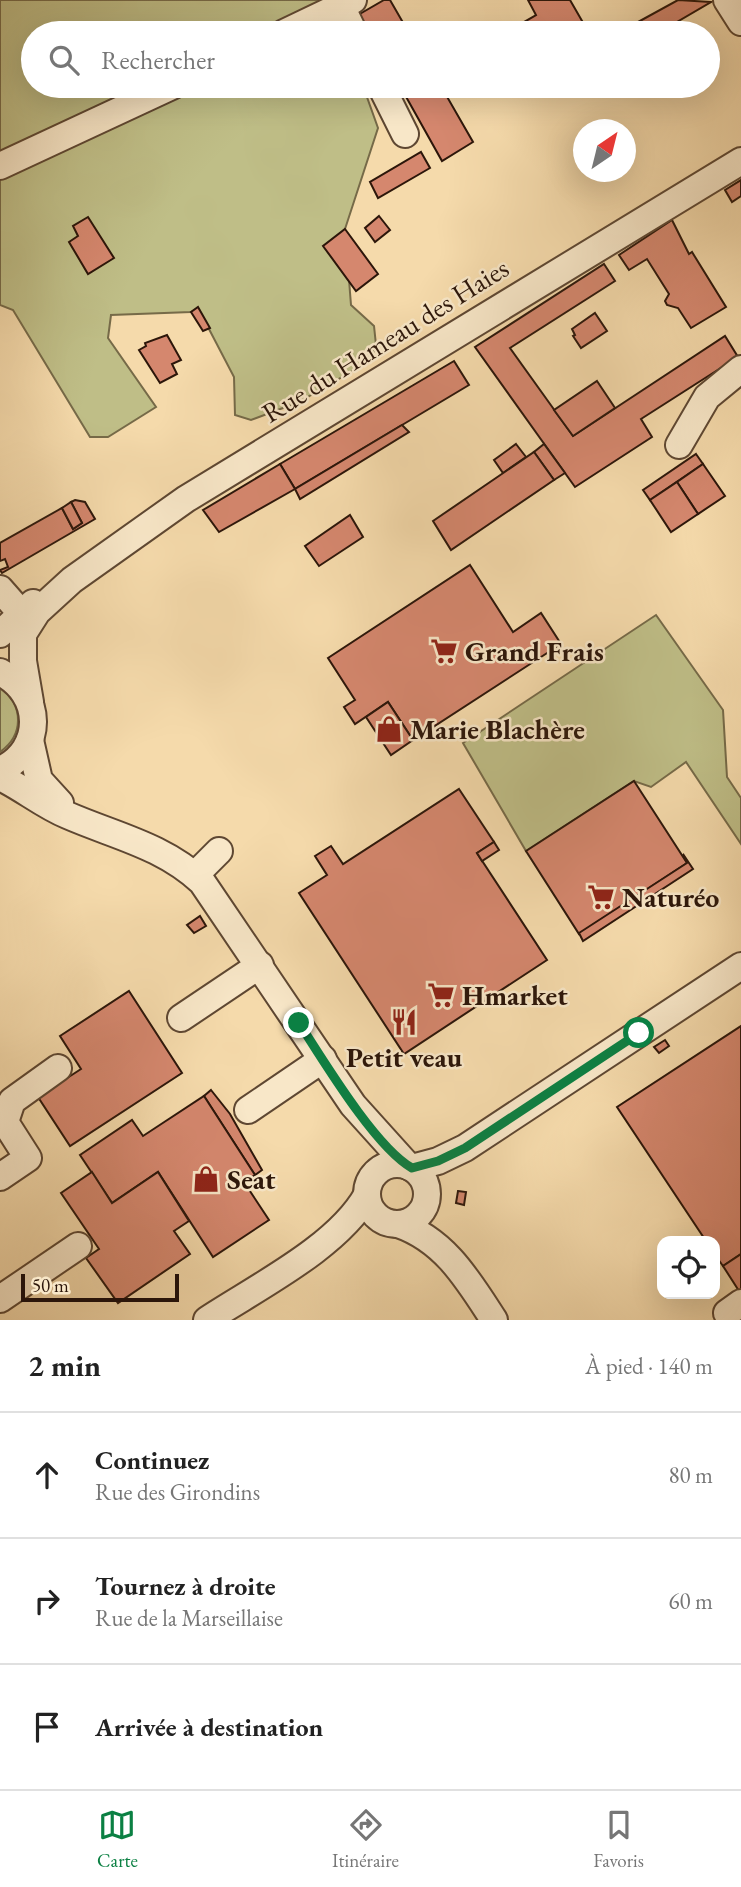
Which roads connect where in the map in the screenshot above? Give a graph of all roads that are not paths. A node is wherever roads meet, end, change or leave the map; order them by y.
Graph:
1 (727, 0) edge
2 (347, 3) edge
3 (309, 21) edge
4 (351, 21) edge
5 (741, 22) edge
6 (146, 98) edge
7 (387, 98) edge
8 (405, 134) dead end
9 (741, 161) edge
10 (0, 166) edge
11 (741, 369) edge
12 (679, 445) dead end
13 (0, 589) edge
14 (24, 618) junction
15 (0, 634) edge
16 (0, 672) edge
17 (30, 702) junction
18 (30, 740) junction
19 (0, 770) edge
20 (0, 777) edge
21 (101, 827) junction
22 (219, 851) dead end
23 (195, 875) junction
24 (260, 965) junction
25 (741, 966) edge
26 (181, 1018) dead end
27 (323, 1059) junction
28 (58, 1068) dead end
29 (353, 1105) junction
30 (248, 1110) dead end
31 (465, 1148) junction
32 (410, 1167) junction
33 (0, 1177) edge
34 (370, 1185) junction
35 (427, 1194) junction
36 (393, 1223) junction
37 (330, 1239) junction
38 (78, 1246) dead end
39 (462, 1271) junction
40 (0, 1299) edge
41 (207, 1320) edge
42 (494, 1320) edge

1 - 5 street
2 - 3 street
2 - 4 street
6 - 10 street
7 - 8 street
9 - 14 street, Rue du Hameau des Haies
11 - 12 street
13 - 14 street
14 - 15 street, Rue du Hameau des Haies
14 - 17 street
16 - 17 street
17 - 18 street
18 - 19 street
18 - 21 street
20 - 21 street
21 - 23 street
22 - 23 street
23 - 24 street
24 - 26 street
24 - 27 street
25 - 31 street
27 - 29 street
27 - 30 street
28 - 33 street
29 - 32 street
29 - 34 street
31 - 32 street
31 - 35 street
32 - 34 street
32 - 35 street
34 - 36 street
34 - 37 street
35 - 36 street
35 - 39 street
36 - 37 street
36 - 39 street
37 - 41 street
38 - 40 street
39 - 42 street

